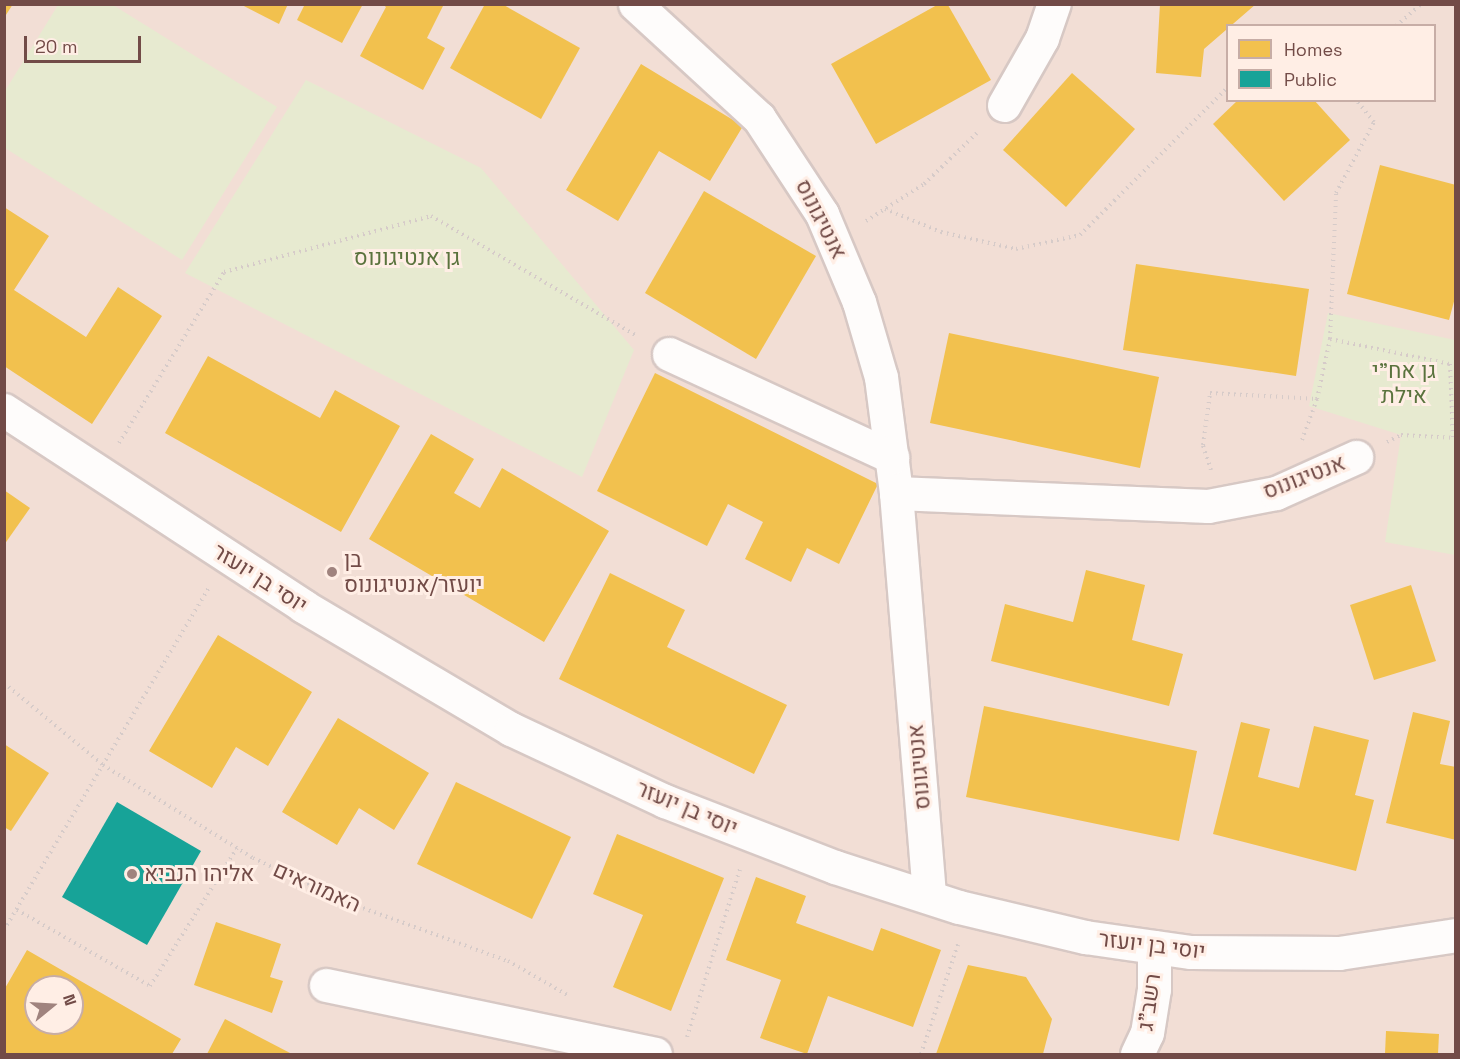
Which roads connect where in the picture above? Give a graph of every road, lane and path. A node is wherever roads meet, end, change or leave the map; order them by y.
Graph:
1 (635, 4) edge
2 (1054, 4) edge
3 (1421, 4) edge
4 (1398, 24) edge
5 (1226, 88) edge
6 (1358, 102) edge
7 (1004, 105) joint
8 (885, 209) junction
9 (834, 242) junction
10 (1330, 339) junction
11 (669, 354) joint
12 (4, 410) edge
13 (131, 423) dead end
14 (1454, 438) edge
15 (892, 457) junction
16 (1356, 457) joint
17 (897, 494) junction
18 (1222, 503) junction
19 (228, 557) junction
20 (4, 682) edge
21 (103, 765) junction
22 (751, 835) junction
23 (237, 848) junction
24 (930, 896) junction
25 (17, 910) junction
26 (4, 930) edge
27 (1455, 935) edge
28 (1154, 947) junction
29 (326, 985) dead end
30 (939, 996) junction
31 (685, 1044) dead end
32 (608, 1045) junction
33 (655, 1054) edge
34 (921, 1054) edge
35 (1137, 1054) edge

1 - 9 street, אנטיגונוס
2 - 7 street
3 - 4 path
5 - 8 path
6 - 10 path
7 - 8 path
8 - 9 path
9 - 15 street, אנטיגונוס
10 - 14 path
10 - 18 path
11 - 13 path
11 - 15 street
12 - 19 street, יוסי בן יועזר
14 - 16 path, אנטיגונוס
15 - 17 street, אנטיגונוס
16 - 18 street, אנטיגונוס
17 - 18 street, אנטיגונוס
17 - 24 street, אנטיגונוס
19 - 21 path
19 - 22 street, יוסי בן יועזר
20 - 21 path, האמוראים
21 - 23 path, האמוראים
21 - 25 path
22 - 24 street, יוסי בן יועזר
22 - 31 path
23 - 25 path
23 - 32 path, האמוראים
24 - 28 street, יוסי בן יועזר
25 - 26 path
27 - 28 street, יוסי בן יועזר
28 - 35 street, רשב"ג
29 - 32 street
30 - 30 path
30 - 34 path
32 - 33 street

